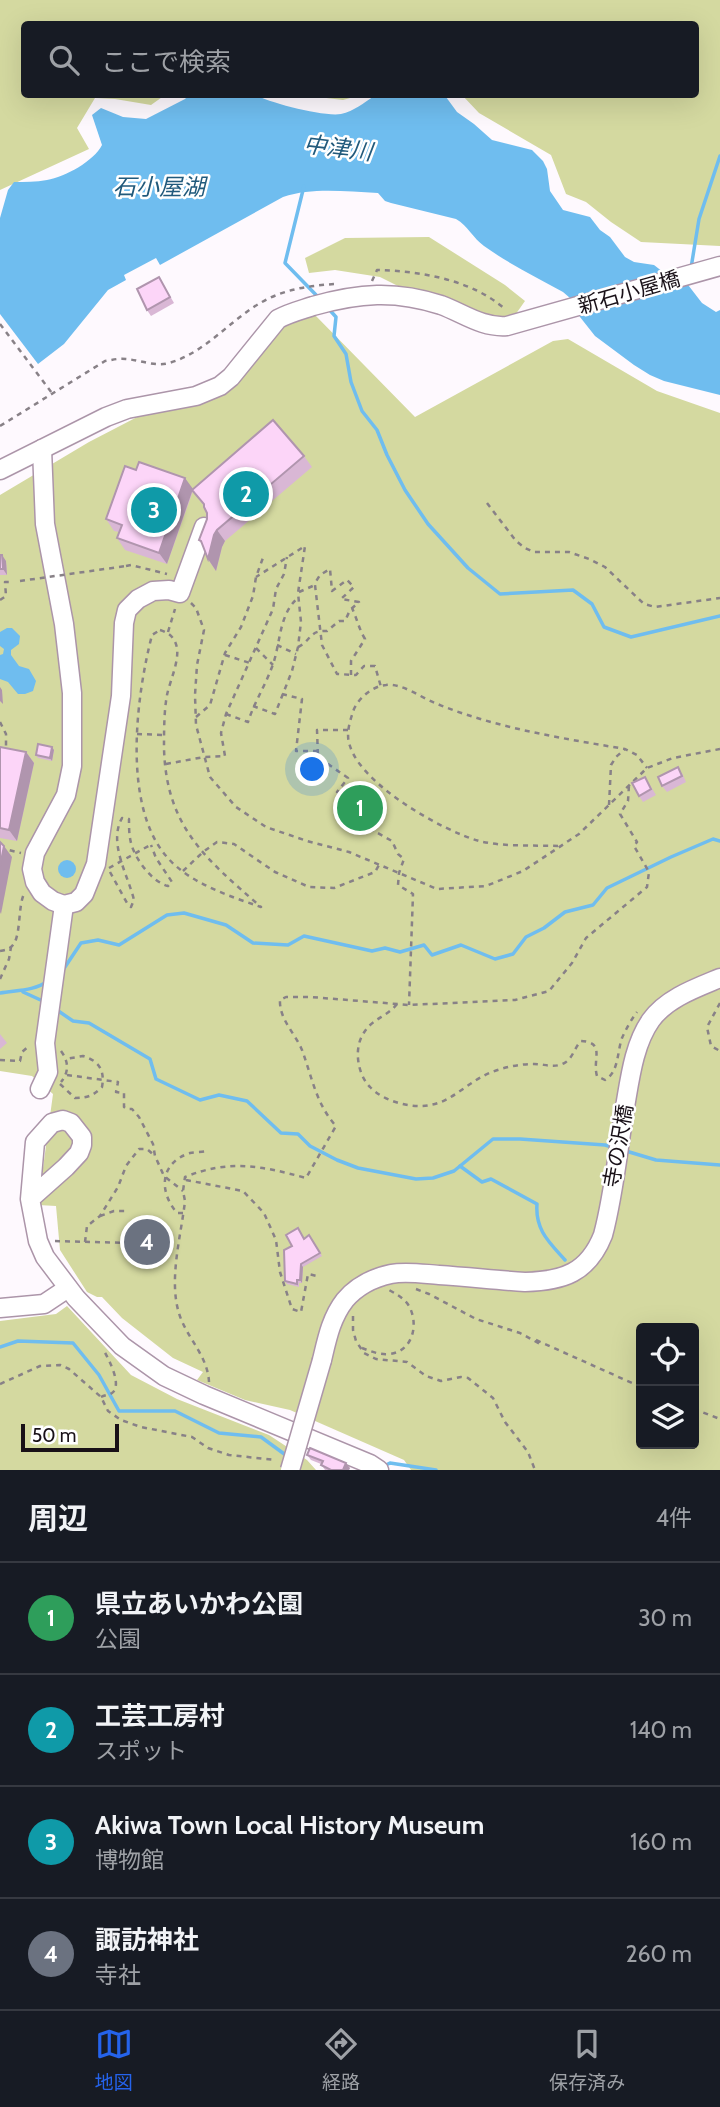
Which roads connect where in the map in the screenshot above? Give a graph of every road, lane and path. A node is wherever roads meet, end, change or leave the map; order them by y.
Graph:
1 (720, 266) edge
2 (363, 283) dead end
3 (333, 284) dead end
4 (372, 284) junction
5 (378, 284) dead end
6 (0, 324) edge
7 (516, 324) junction
8 (52, 393) junction
9 (0, 426) edge
10 (42, 449) junction
11 (0, 470) edge
12 (487, 503) dead end
13 (204, 527) edge
14 (264, 555) dead end
15 (287, 557) junction
16 (256, 577) junction
17 (0, 579) edge
18 (20, 580) dead end
19 (315, 585) junction
20 (183, 586) junction
21 (298, 595) junction
22 (720, 598) edge
23 (0, 600) edge
24 (352, 608) junction
25 (321, 631) junction
26 (168, 632) junction
27 (276, 645) junction
28 (298, 647) junction
29 (256, 648) junction
30 (296, 654) junction
31 (225, 655) junction
32 (250, 663) junction
33 (273, 666) junction
34 (351, 675) junction
35 (381, 687) junction
36 (281, 694) junction
37 (254, 706) junction
38 (226, 713) junction
39 (196, 717) junction
40 (0, 722) edge
41 (348, 730) junction
42 (138, 734) junction
43 (165, 735) junction
44 (720, 749) edge
45 (625, 750) junction
46 (317, 751) junction
47 (6, 753) edge
48 (204, 757) junction
49 (166, 764) junction
50 (647, 768) junction
51 (629, 785) junction
52 (609, 805) junction
53 (153, 844) junction
54 (561, 846) junction
55 (0, 848) edge
56 (202, 852) junction
57 (35, 853) junction
58 (135, 854) junction
59 (122, 861) junction
60 (379, 865) junction
61 (183, 870) junction
62 (399, 873) junction
63 (35, 882) junction
64 (63, 913) junction
65 (11, 947) junction
66 (0, 951) edge
67 (720, 978) edge
68 (0, 979) edge
69 (720, 1003) edge
70 (397, 1004) junction
71 (409, 1005) junction
72 (638, 1010) dead end
73 (46, 1038) junction
74 (720, 1051) edge
75 (66, 1059) dead end
76 (0, 1060) edge
77 (67, 1075) dead end
78 (103, 1080) junction
79 (60, 1084) dead end
80 (40, 1089) dead end
81 (207, 1151) dead end
82 (155, 1156) junction
83 (165, 1177) junction
84 (185, 1180) junction
85 (183, 1191) junction
86 (30, 1199) junction
87 (125, 1211) dead end
88 (184, 1213) junction
89 (100, 1216) junction
90 (38, 1241) junction
91 (85, 1241) junction
92 (128, 1243) dead end
93 (317, 1276) dead end
94 (68, 1288) junction
95 (399, 1288) dead end
96 (414, 1289) dead end
97 (390, 1290) junction
98 (382, 1292) dead end
99 (0, 1308) edge
100 (354, 1314) dead end
101 (520, 1333) junction
102 (542, 1345) dead end
103 (360, 1347) junction
104 (103, 1350) dead end
105 (0, 1384) edge
106 (639, 1386) edge
107 (204, 1395) junction
108 (101, 1397) junction
109 (699, 1411) edge
110 (720, 1419) edge
111 (286, 1465) edge
112 (375, 1467) edge
113 (536, 1470) edge

1 - 7 street, 新石小屋橋
2 - 4 path
3 - 8 path
4 - 5 path
4 - 7 path
6 - 8 path
7 - 10 street, 新石小屋橋
8 - 9 path
10 - 11 street, 新石小屋橋
10 - 57 street
12 - 22 path
13 - 20 street
14 - 16 path
15 - 16 path
15 - 21 path
15 - 29 path
16 - 31 path
17 - 23 path
18 - 20 path, bridge
19 - 21 path
19 - 24 path
19 - 25 path
20 - 26 path
20 - 39 path
20 - 64 street
21 - 27 path
21 - 28 path
24 - 25 path
24 - 34 path
25 - 28 path
25 - 34 path
26 - 42 path
26 - 43 path
27 - 30 path
27 - 33 path
28 - 30 path
29 - 32 path
29 - 33 path
30 - 36 path
31 - 32 path
31 - 39 path
32 - 38 path
33 - 37 path
34 - 35 path
35 - 41 path
35 - 45 path
36 - 37 path
36 - 46 path
37 - 38 path
38 - 48 path
39 - 48 path
40 - 47 path
41 - 46 path
41 - 54 path
42 - 43 path
42 - 53 path
43 - 49 path
44 - 50 path
45 - 50 path
45 - 52 path
46 - 62 path
48 - 49 path
48 - 60 path
49 - 56 path
50 - 51 path
51 - 52 path
51 - 71 path
52 - 54 path
53 - 58 path
53 - 58 path
53 - 61 path
54 - 62 path
55 - 57 path
56 - 60 path
56 - 61 path
56 - 61 path
57 - 63 street
58 - 59 path
58 - 59 path
59 - 59 path
60 - 62 path
62 - 71 path
63 - 64 street
63 - 65 path
64 - 73 street
65 - 66 path
65 - 68 path
67 - 111 street, 寺の沢橋, bridge
69 - 74 path
70 - 71 path
70 - 72 path
70 - 84 path
73 - 76 path
73 - 80 street
75 - 78 path
77 - 78 path
78 - 79 path
78 - 82 path
81 - 83 path
82 - 83 path
82 - 89 path
83 - 85 path
83 - 88 path
84 - 85 path
84 - 93 path
85 - 88 path
86 - 86 street
86 - 90 street
87 - 89 path
88 - 107 path
89 - 91 path
90 - 91 path
90 - 94 street
91 - 92 path
94 - 99 street
94 - 107 street
95 - 97 path
96 - 101 path
97 - 98 path
97 - 103 path
100 - 103 path
101 - 102 path
101 - 106 path
103 - 113 path
104 - 108 path
105 - 108 path
107 - 112 street
108 - 111 path
109 - 110 path

